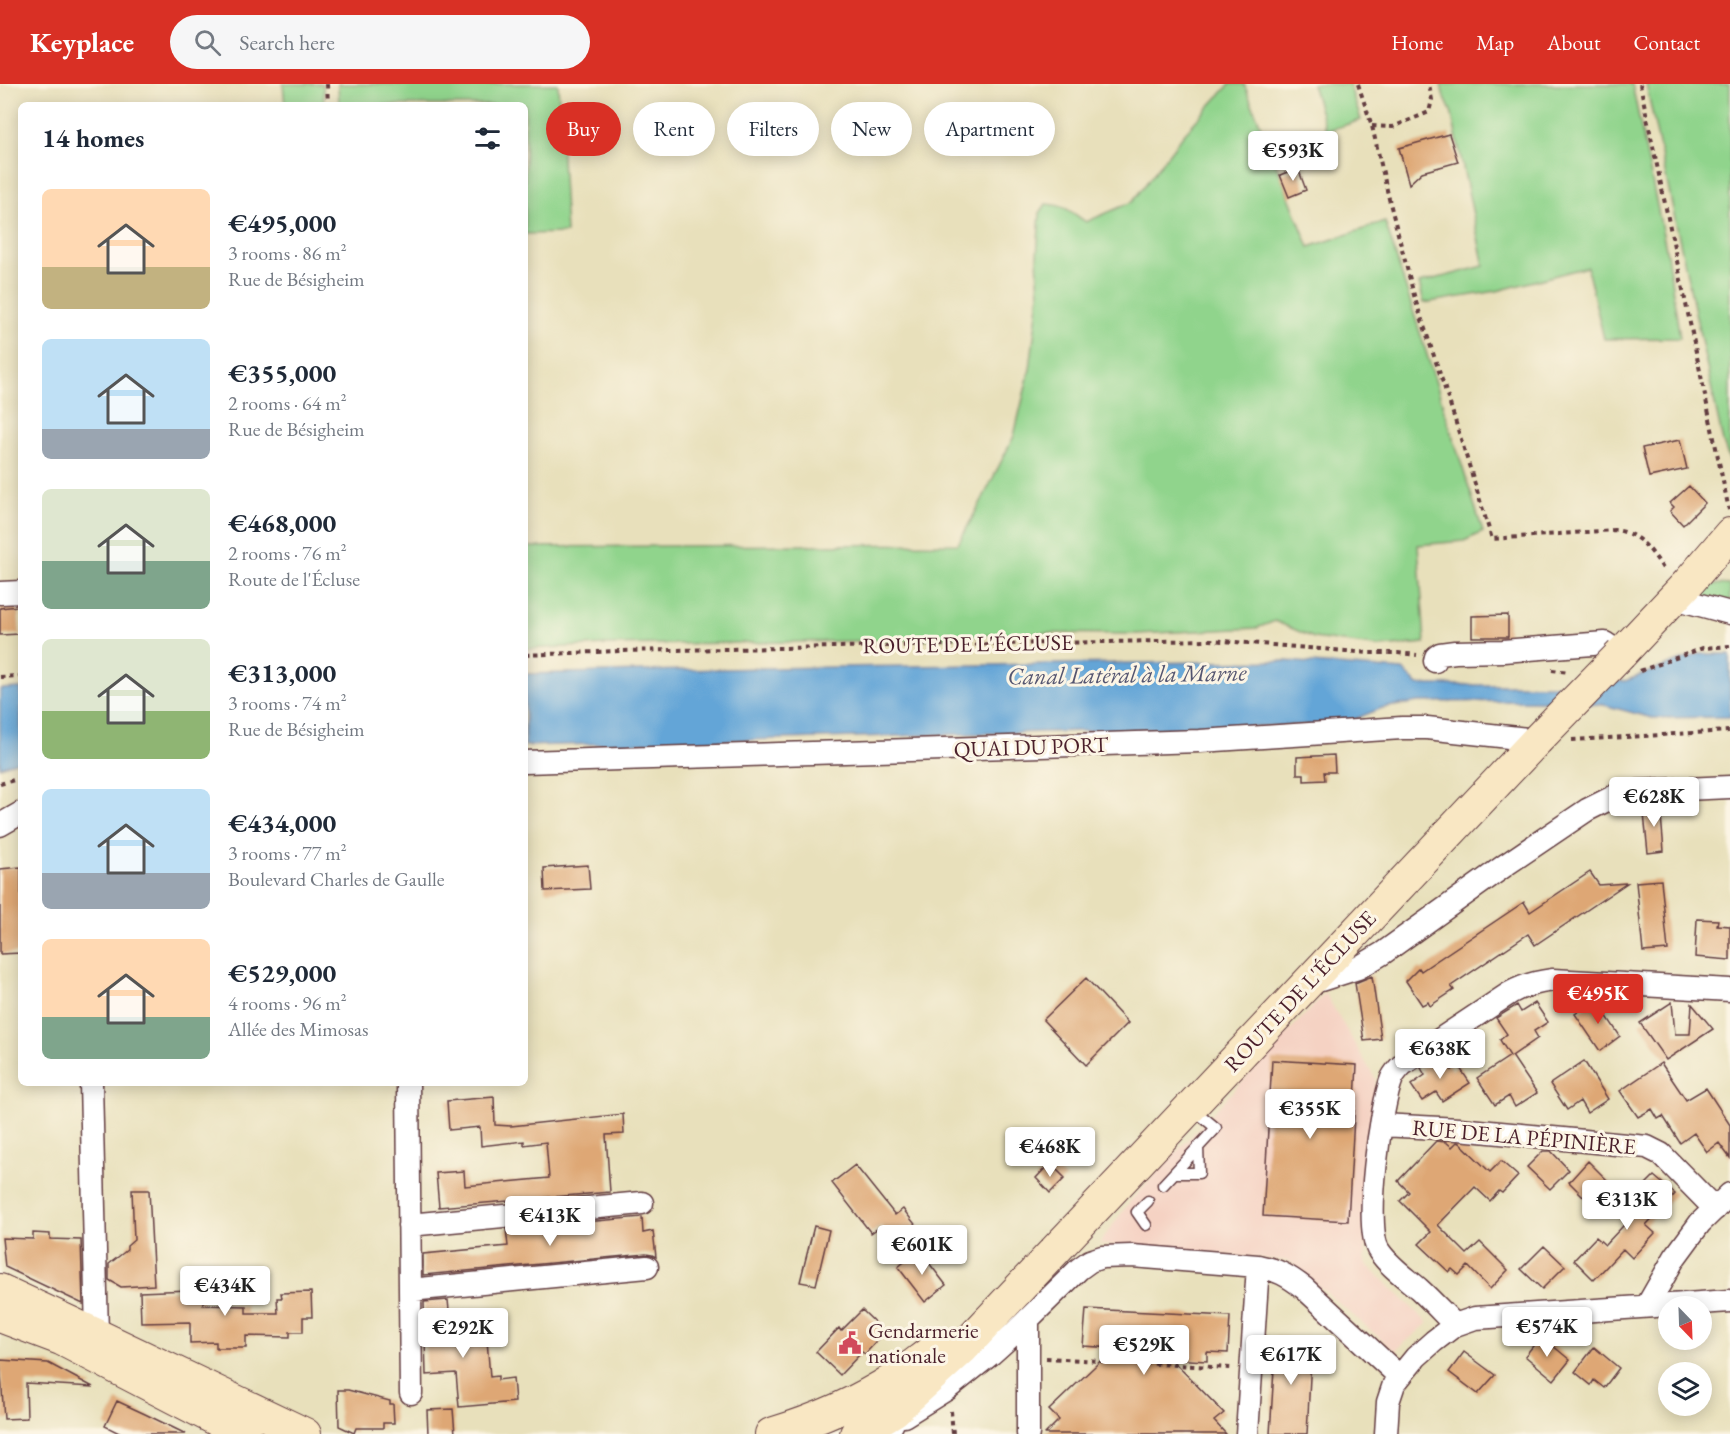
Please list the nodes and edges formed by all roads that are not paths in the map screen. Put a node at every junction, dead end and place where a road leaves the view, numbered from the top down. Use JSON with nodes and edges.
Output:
{"nodes":[{"id":1,"x":1730,"y":534,"type":"edge"},
{"id":2,"x":18,"y":592,"type":"edge"},
{"id":3,"x":0,"y":593,"type":"edge"},
{"id":4,"x":1674,"y":598,"type":"junction"},
{"id":5,"x":1730,"y":613,"type":"edge"},
{"id":6,"x":1435,"y":661,"type":"dead end"},
{"id":7,"x":1629,"y":663,"type":"junction"},
{"id":8,"x":1537,"y":740,"type":"junction"},
{"id":9,"x":528,"y":762,"type":"edge"},
{"id":10,"x":1730,"y":787,"type":"edge"},
{"id":11,"x":18,"y":815,"type":"edge"},
{"id":12,"x":0,"y":825,"type":"edge"},
{"id":13,"x":1307,"y":984,"type":"junction"},
{"id":14,"x":1730,"y":990,"type":"edge"},
{"id":15,"x":92,"y":1086,"type":"edge"},
{"id":16,"x":408,"y":1086,"type":"edge"},
{"id":17,"x":1191,"y":1107,"type":"junction"},
{"id":18,"x":1381,"y":1125,"type":"junction"},
{"id":19,"x":1198,"y":1147,"type":"junction"},
{"id":20,"x":1174,"y":1173,"type":"junction"},
{"id":21,"x":1163,"y":1185,"type":"dead end"},
{"id":22,"x":1148,"y":1201,"type":"dead end"},
{"id":23,"x":1722,"y":1201,"type":"edge"},
{"id":24,"x":642,"y":1203,"type":"dead end"},
{"id":25,"x":409,"y":1225,"type":"junction"},
{"id":26,"x":1146,"y":1225,"type":"dead end"},
{"id":27,"x":1258,"y":1266,"type":"junction"},
{"id":28,"x":647,"y":1267,"type":"dead end"},
{"id":29,"x":0,"y":1290,"type":"edge"},
{"id":30,"x":410,"y":1290,"type":"junction"},
{"id":31,"x":1730,"y":1301,"type":"edge"},
{"id":32,"x":1647,"y":1306,"type":"junction"},
{"id":33,"x":1015,"y":1313,"type":"junction"},
{"id":34,"x":0,"y":1316,"type":"edge"},
{"id":35,"x":1455,"y":1325,"type":"junction"},
{"id":36,"x":97,"y":1335,"type":"junction"},
{"id":37,"x":1399,"y":1376,"type":"junction"},
{"id":38,"x":411,"y":1393,"type":"dead end"},
{"id":39,"x":886,"y":1422,"type":"edge"},
{"id":40,"x":788,"y":1431,"type":"edge"},
{"id":41,"x":244,"y":1434,"type":"edge"},
{"id":42,"x":305,"y":1434,"type":"edge"},
{"id":43,"x":1028,"y":1434,"type":"edge"},
{"id":44,"x":1247,"y":1434,"type":"edge"},
{"id":45,"x":1386,"y":1434,"type":"edge"}],
"edges":[{"from":1,"to":4,"type":"main road","name":"ROUTE DE L'ÉCLUSE"},
{"from":2,"to":3,"type":"street"},
{"from":4,"to":5,"type":"street"},
{"from":4,"to":7,"type":"main road","name":"ROUTE DE L'ÉCLUSE"},
{"from":6,"to":7,"type":"street"},
{"from":7,"to":8,"type":"main road","name":"ROUTE DE L'ÉCLUSE","bridge":true},
{"from":8,"to":9,"type":"street","name":"QUAI DU PORT"},
{"from":8,"to":13,"type":"main road","name":"ROUTE DE L'ÉCLUSE"},
{"from":10,"to":13,"type":"street"},
{"from":11,"to":12,"type":"street"},
{"from":13,"to":17,"type":"main road","name":"ROUTE DE L'ÉCLUSE"},
{"from":14,"to":18,"type":"street"},
{"from":15,"to":36,"type":"street"},
{"from":16,"to":25,"type":"street"},
{"from":17,"to":19,"type":"lane"},
{"from":17,"to":33,"type":"main road","name":"ROUTE DE L'ÉCLUSE"},
{"from":18,"to":23,"type":"street","name":"RUE DE LA PÉPINIÈRE"},
{"from":18,"to":35,"type":"street"},
{"from":19,"to":20,"type":"lane"},
{"from":19,"to":20,"type":"lane"},
{"from":20,"to":21,"type":"lane"},
{"from":22,"to":26,"type":"lane"},
{"from":23,"to":32,"type":"street"},
{"from":24,"to":25,"type":"street"},
{"from":25,"to":30,"type":"street"},
{"from":27,"to":33,"type":"street"},
{"from":27,"to":37,"type":"street"},
{"from":27,"to":44,"type":"street"},
{"from":28,"to":30,"type":"street"},
{"from":29,"to":36,"type":"main road"},
{"from":30,"to":38,"type":"street"},
{"from":31,"to":32,"type":"street"},
{"from":32,"to":35,"type":"street"},
{"from":33,"to":39,"type":"main road","name":"ROUTE DE L'ÉCLUSE"},
{"from":33,"to":40,"type":"main road","name":"ROUTE DE L'ÉCLUSE"},
{"from":33,"to":43,"type":"street"},
{"from":34,"to":41,"type":"main road"},
{"from":35,"to":37,"type":"street"},
{"from":36,"to":42,"type":"main road"},
{"from":37,"to":45,"type":"street"}]}
